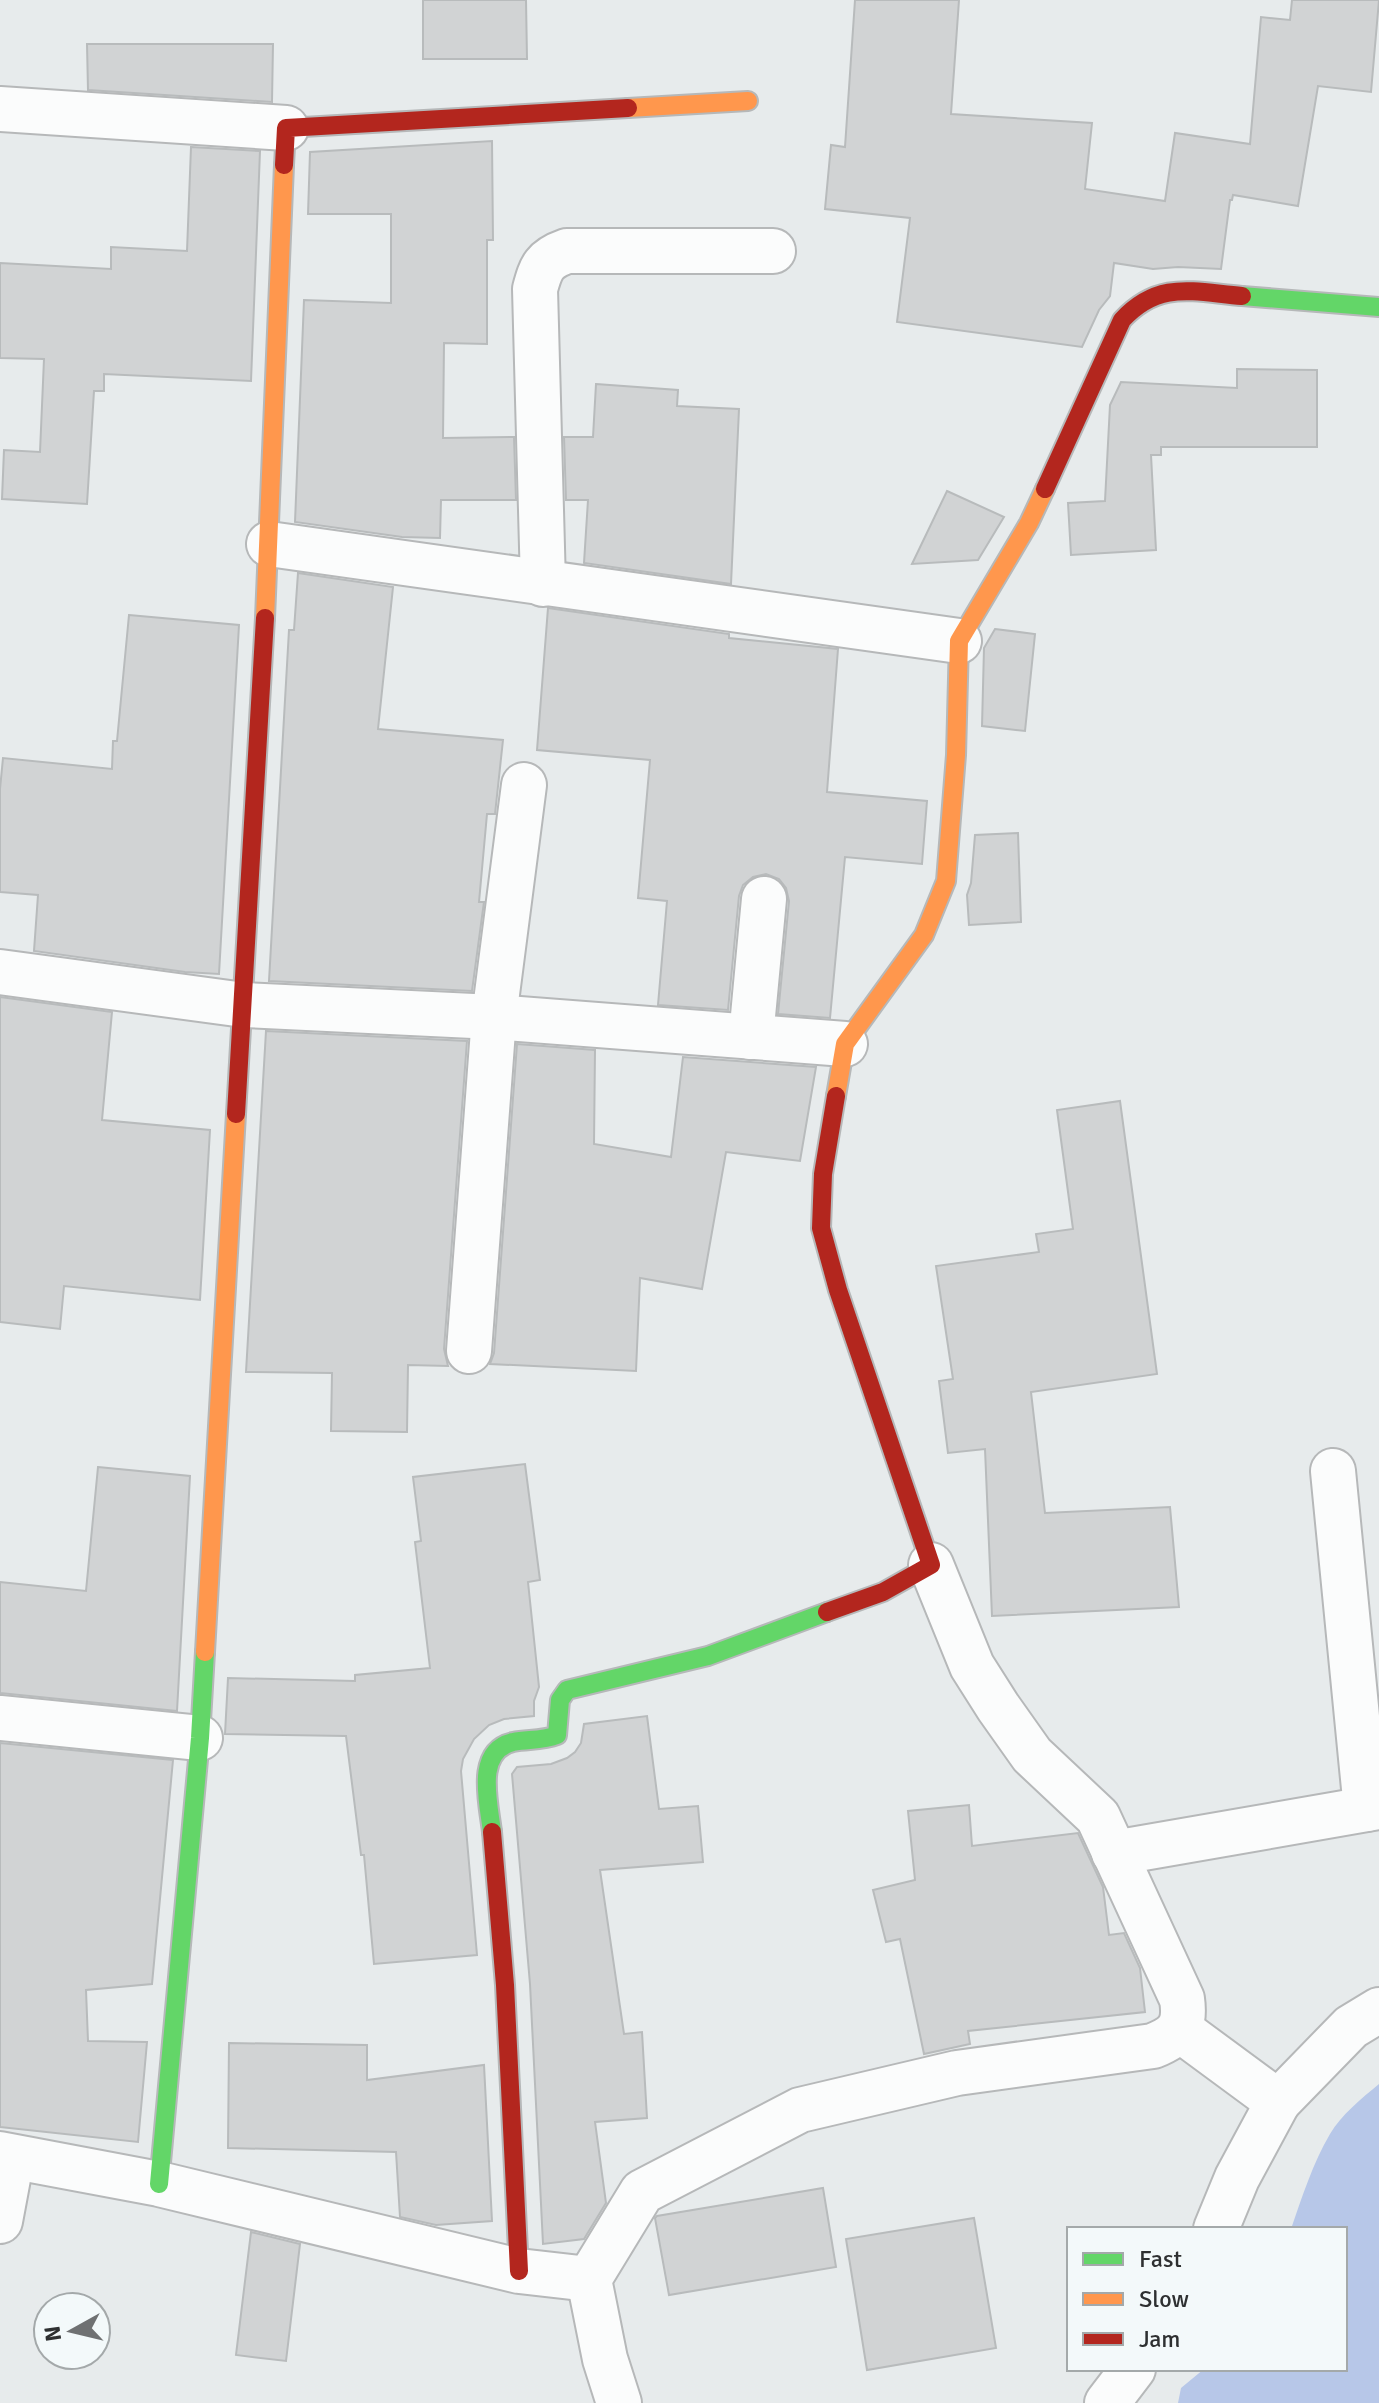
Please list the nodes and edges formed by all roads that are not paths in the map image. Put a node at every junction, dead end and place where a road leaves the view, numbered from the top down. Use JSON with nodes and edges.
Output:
{"nodes":[{"id":1,"x":748,"y":101,"type":"dead end"},
{"id":2,"x":0,"y":109,"type":"edge"},
{"id":3,"x":286,"y":128,"type":"junction"},
{"id":4,"x":773,"y":251,"type":"dead end"},
{"id":5,"x":1379,"y":307,"type":"edge"},
{"id":6,"x":269,"y":544,"type":"junction"},
{"id":7,"x":543,"y":584,"type":"junction"},
{"id":8,"x":959,"y":641,"type":"junction"},
{"id":9,"x":524,"y":785,"type":"dead end"},
{"id":10,"x":764,"y":899,"type":"dead end"},
{"id":11,"x":0,"y":972,"type":"edge"},
{"id":12,"x":244,"y":1005,"type":"junction"},
{"id":13,"x":494,"y":1017,"type":"junction"},
{"id":14,"x":751,"y":1037,"type":"junction"},
{"id":15,"x":845,"y":1044,"type":"junction"},
{"id":16,"x":469,"y":1351,"type":"dead end"},
{"id":17,"x":1333,"y":1471,"type":"dead end"},
{"id":18,"x":931,"y":1565,"type":"junction"},
{"id":19,"x":0,"y":1718,"type":"edge"},
{"id":20,"x":200,"y":1738,"type":"junction"},
{"id":21,"x":1373,"y":1808,"type":"edge"},
{"id":22,"x":1114,"y":1853,"type":"junction"},
{"id":23,"x":1379,"y":2010,"type":"edge"},
{"id":24,"x":1179,"y":2029,"type":"junction"},
{"id":25,"x":1278,"y":2102,"type":"junction"},
{"id":26,"x":6,"y":2156,"type":"edge"},
{"id":27,"x":159,"y":2184,"type":"junction"},
{"id":28,"x":0,"y":2221,"type":"edge"},
{"id":29,"x":1217,"y":2227,"type":"edge"},
{"id":30,"x":519,"y":2271,"type":"junction"},
{"id":31,"x":589,"y":2279,"type":"junction"},
{"id":32,"x":605,"y":2359,"type":"junction"},
{"id":33,"x":1131,"y":2371,"type":"edge"},
{"id":34,"x":602,"y":2403,"type":"edge"},
{"id":35,"x":619,"y":2403,"type":"edge"},
{"id":36,"x":1107,"y":2403,"type":"edge"}],
"edges":[{"from":1,"to":3,"type":"street"},
{"from":2,"to":3,"type":"street"},
{"from":3,"to":6,"type":"street"},
{"from":4,"to":7,"type":"street"},
{"from":5,"to":8,"type":"street"},
{"from":6,"to":7,"type":"street"},
{"from":6,"to":12,"type":"street"},
{"from":7,"to":8,"type":"street"},
{"from":8,"to":15,"type":"street"},
{"from":9,"to":13,"type":"street"},
{"from":10,"to":14,"type":"street"},
{"from":11,"to":12,"type":"street"},
{"from":12,"to":13,"type":"street"},
{"from":12,"to":20,"type":"street"},
{"from":13,"to":14,"type":"street"},
{"from":13,"to":16,"type":"street"},
{"from":14,"to":15,"type":"street"},
{"from":15,"to":18,"type":"street"},
{"from":17,"to":21,"type":"street"},
{"from":18,"to":22,"type":"street"},
{"from":18,"to":30,"type":"street"},
{"from":19,"to":20,"type":"street"},
{"from":20,"to":27,"type":"street"},
{"from":21,"to":22,"type":"street"},
{"from":22,"to":24,"type":"street"},
{"from":23,"to":25,"type":"street"},
{"from":24,"to":25,"type":"street"},
{"from":24,"to":31,"type":"street"},
{"from":25,"to":29,"type":"street"},
{"from":26,"to":27,"type":"street"},
{"from":26,"to":28,"type":"street"},
{"from":27,"to":30,"type":"street"},
{"from":30,"to":31,"type":"street"},
{"from":31,"to":32,"type":"street"},
{"from":32,"to":34,"type":"street"},
{"from":32,"to":35,"type":"street"},
{"from":33,"to":36,"type":"street"}]}
